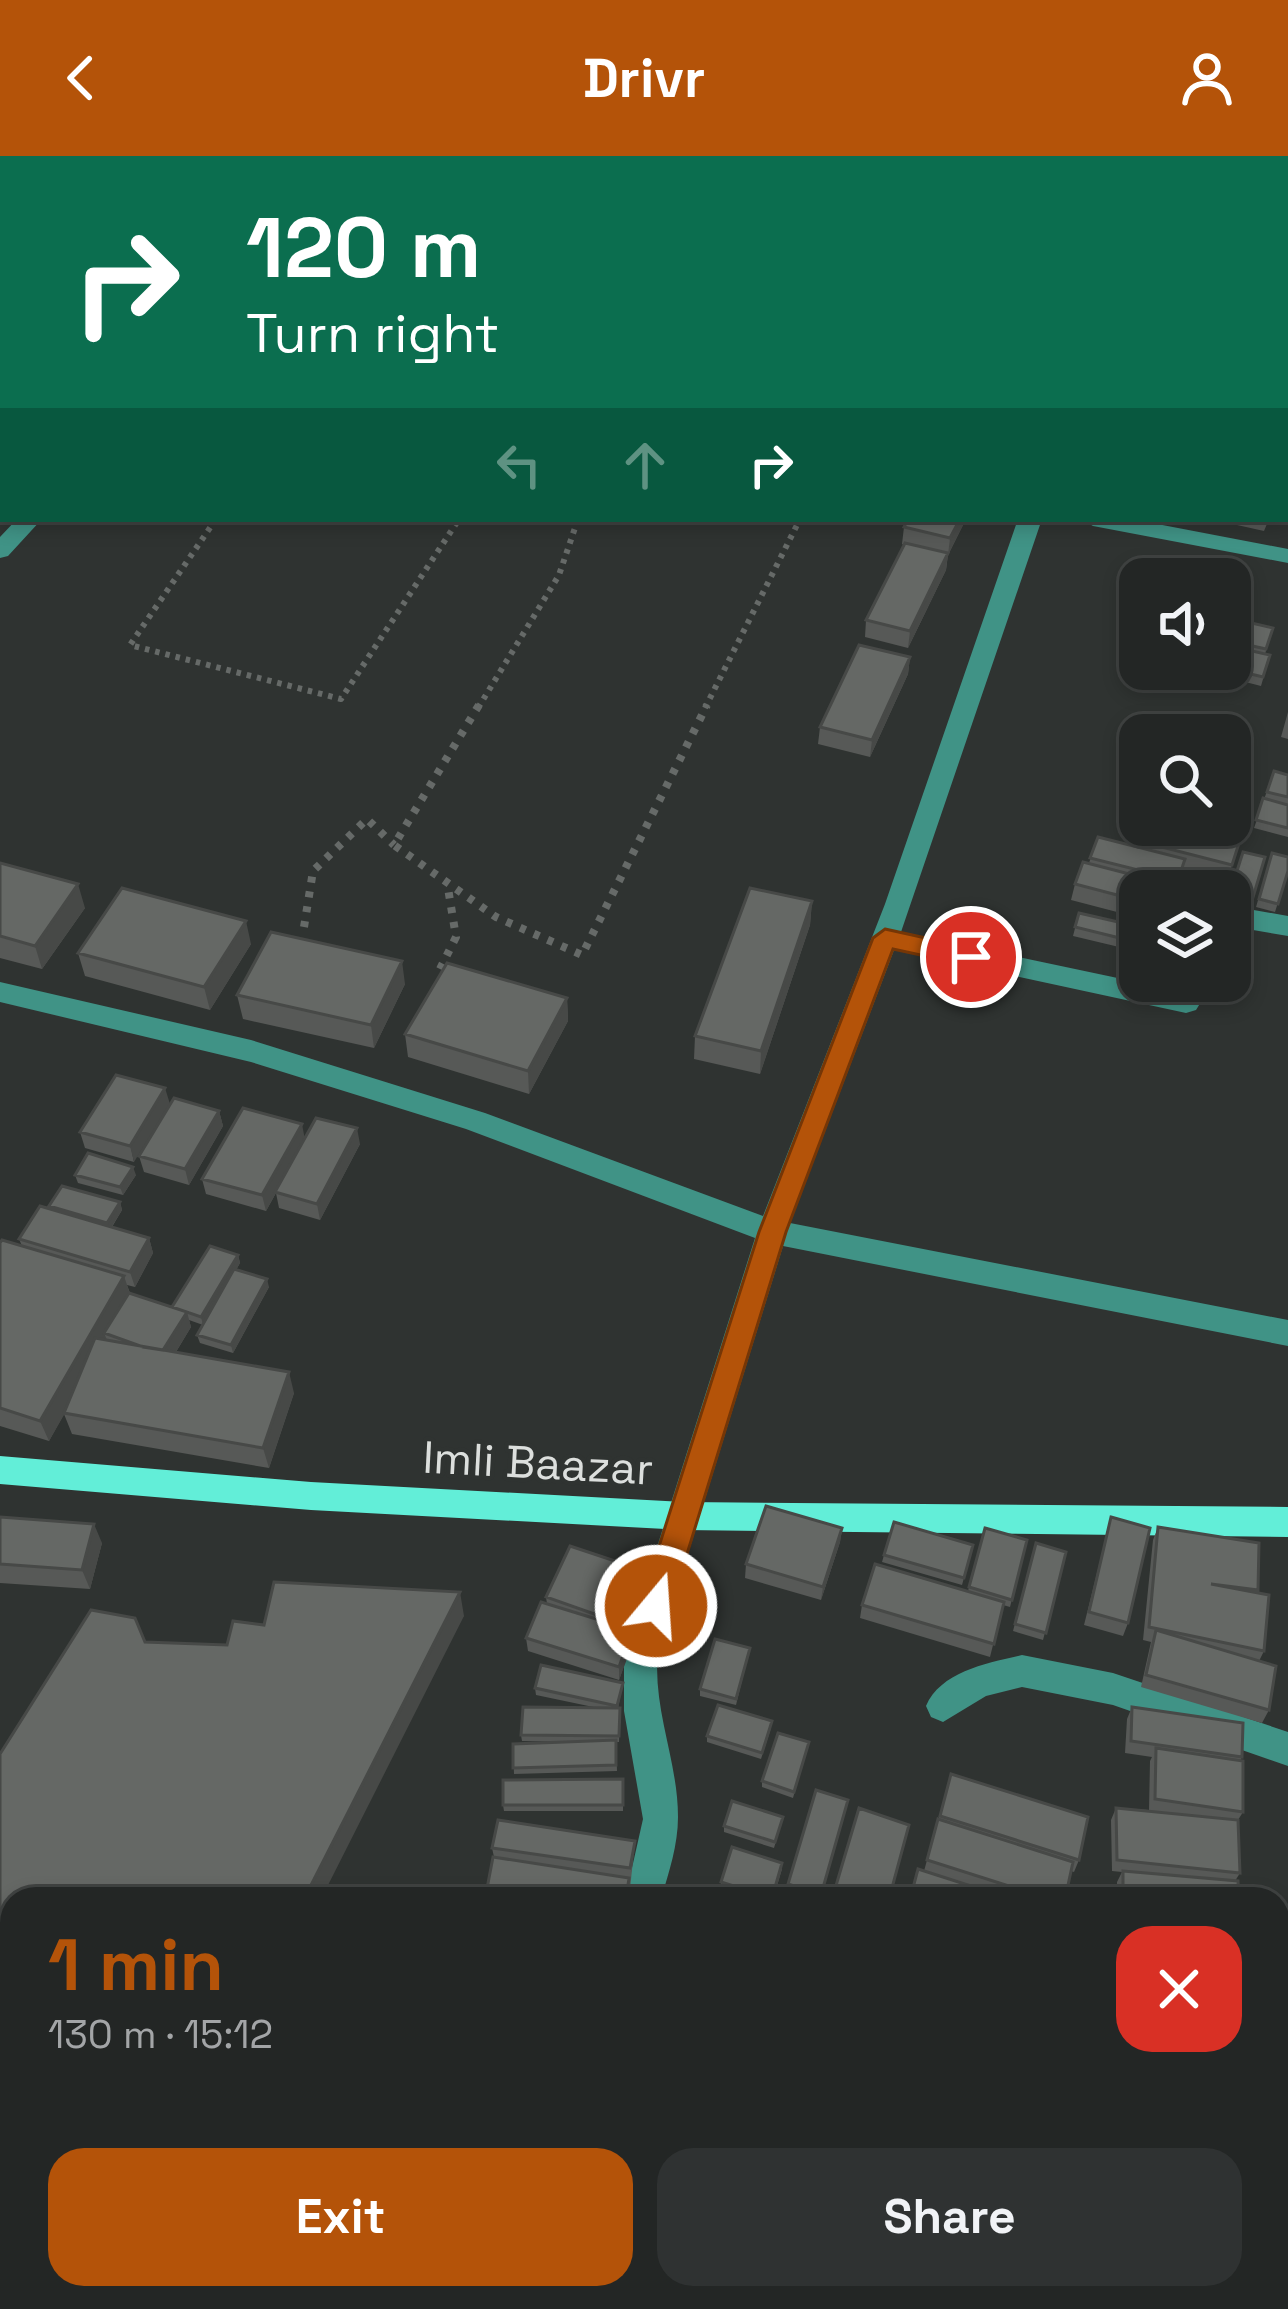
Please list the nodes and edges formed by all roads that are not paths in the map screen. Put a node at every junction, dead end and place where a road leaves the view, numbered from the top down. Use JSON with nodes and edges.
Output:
{"nodes":[{"id":1,"x":27,"y":522,"type":"edge"},
{"id":2,"x":1029,"y":522,"type":"edge"},
{"id":3,"x":1109,"y":522,"type":"edge"},
{"id":4,"x":0,"y":550,"type":"edge"},
{"id":5,"x":1288,"y":556,"type":"edge"},
{"id":6,"x":1251,"y":920,"type":"edge"},
{"id":7,"x":1288,"y":926,"type":"edge"},
{"id":8,"x":885,"y":938,"type":"junction"},
{"id":9,"x":1119,"y":989,"type":"edge"},
{"id":10,"x":0,"y":992,"type":"edge"},
{"id":11,"x":772,"y":1232,"type":"junction"},
{"id":12,"x":1288,"y":1333,"type":"edge"},
{"id":13,"x":0,"y":1470,"type":"edge"},
{"id":14,"x":685,"y":1516,"type":"junction"},
{"id":15,"x":1288,"y":1522,"type":"edge"},
{"id":16,"x":943,"y":1706,"type":"dead end"},
{"id":17,"x":1288,"y":1749,"type":"edge"},
{"id":18,"x":645,"y":1887,"type":"edge"}],
"edges":[{"from":1,"to":4,"type":"street"},
{"from":2,"to":8,"type":"street"},
{"from":3,"to":5,"type":"street"},
{"from":6,"to":7,"type":"street"},
{"from":8,"to":9,"type":"street"},
{"from":8,"to":11,"type":"street"},
{"from":10,"to":11,"type":"street"},
{"from":11,"to":12,"type":"street"},
{"from":11,"to":14,"type":"street"},
{"from":13,"to":14,"type":"main road","name":"Imli Baazar"},
{"from":14,"to":15,"type":"main road","name":"Imli Baazar"},
{"from":14,"to":18,"type":"street"},
{"from":16,"to":17,"type":"street"}]}
